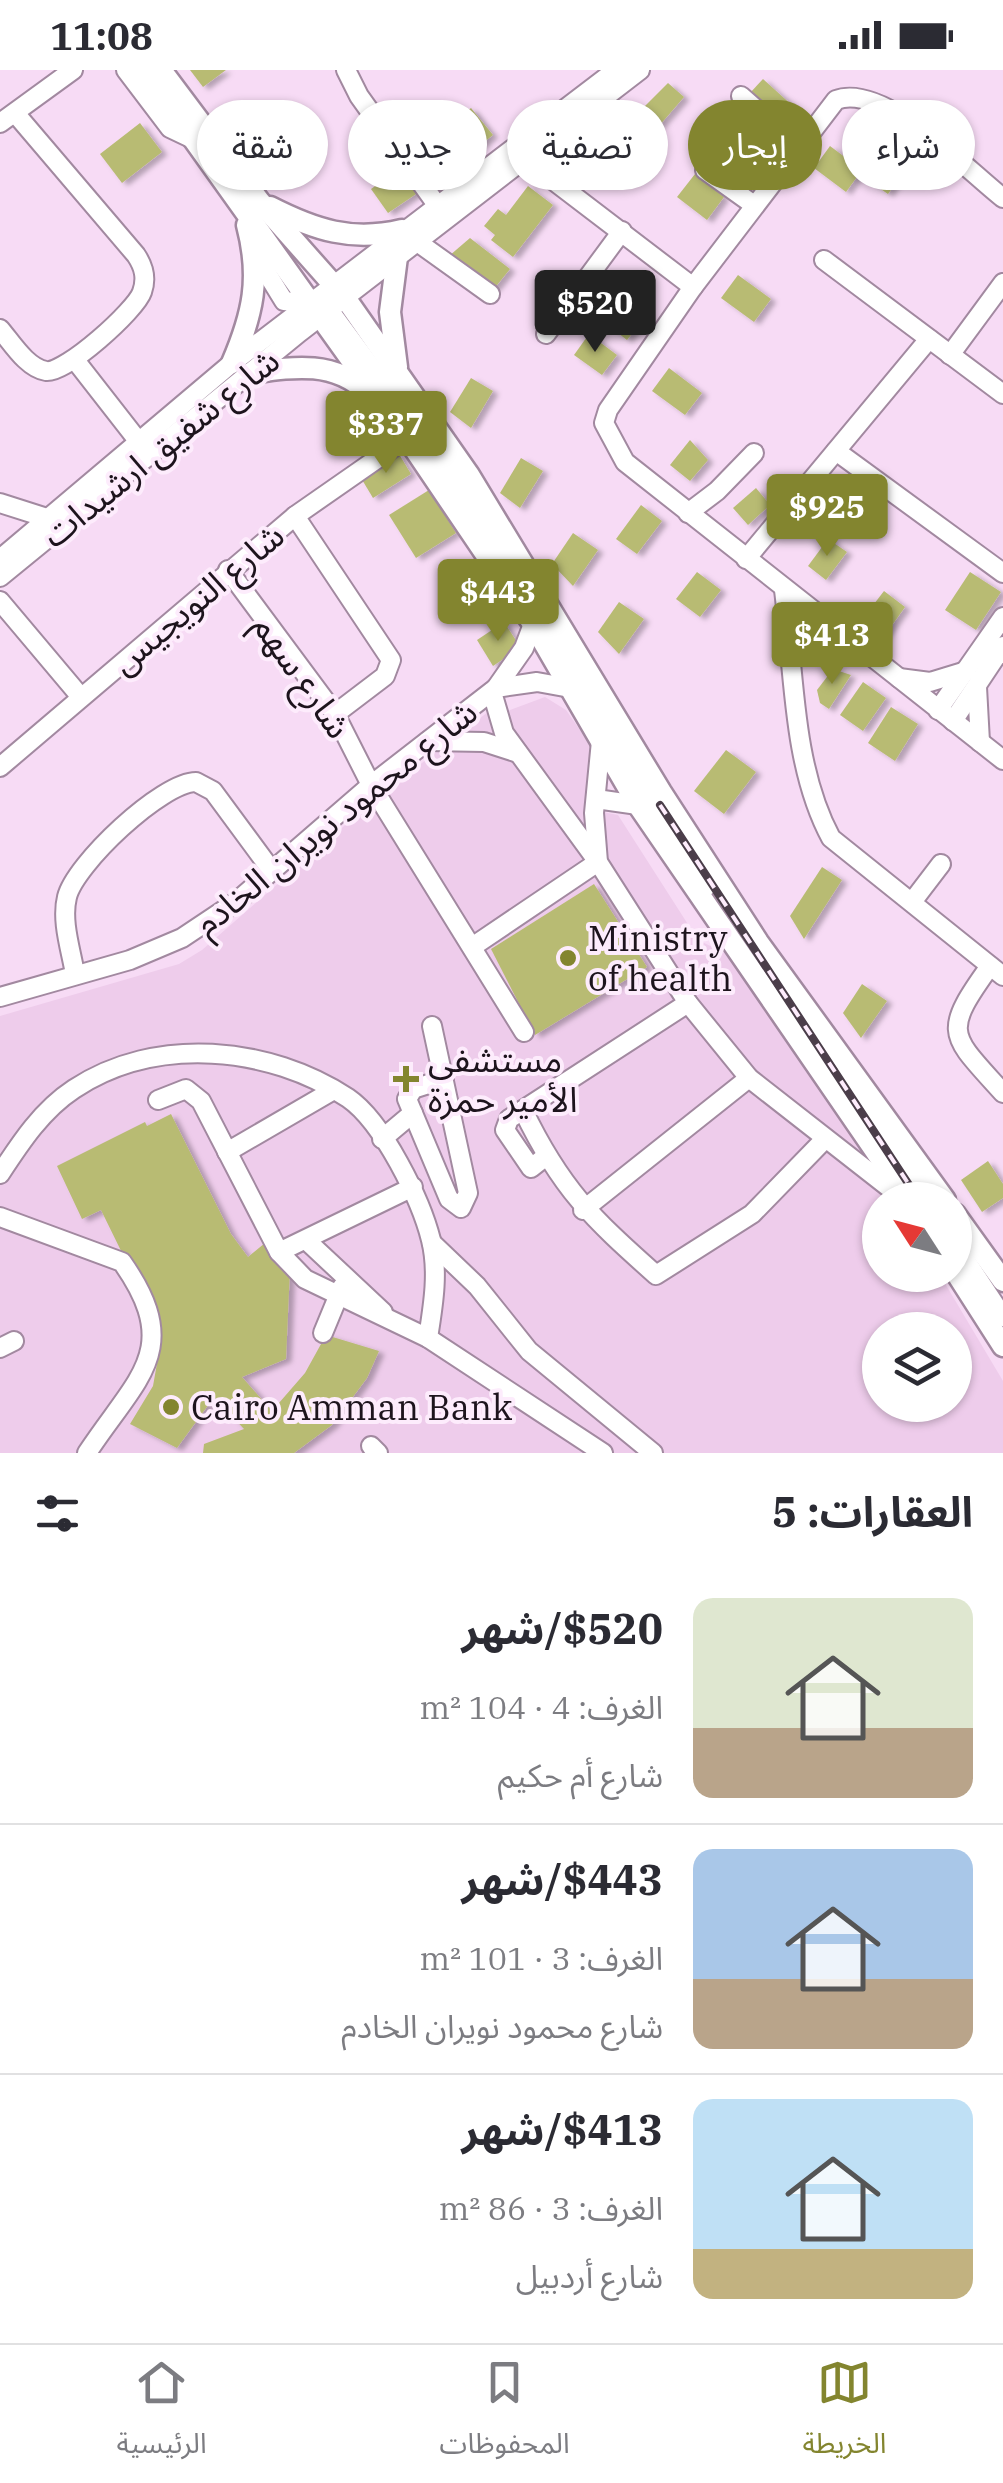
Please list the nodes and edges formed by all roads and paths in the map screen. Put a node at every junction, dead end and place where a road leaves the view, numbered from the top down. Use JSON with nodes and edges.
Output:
{"nodes":[{"id":1,"x":73,"y":70,"type":"edge"},
{"id":2,"x":126,"y":70,"type":"edge"},
{"id":3,"x":144,"y":70,"type":"edge"},
{"id":4,"x":161,"y":70,"type":"edge"},
{"id":5,"x":173,"y":70,"type":"edge"},
{"id":6,"x":346,"y":70,"type":"edge"},
{"id":7,"x":616,"y":70,"type":"edge"},
{"id":8,"x":640,"y":70,"type":"edge"},
{"id":9,"x":741,"y":96,"type":"dead end"},
{"id":10,"x":600,"y":100,"type":"edge"},
{"id":11,"x":746,"y":100,"type":"edge"},
{"id":12,"x":197,"y":104,"type":"edge"},
{"id":13,"x":822,"y":117,"type":"edge"},
{"id":14,"x":7,"y":118,"type":"edge"},
{"id":15,"x":197,"y":133,"type":"junction"},
{"id":16,"x":507,"y":169,"type":"edge"},
{"id":17,"x":239,"y":190,"type":"edge"},
{"id":18,"x":567,"y":190,"type":"edge"},
{"id":19,"x":733,"y":190,"type":"edge"},
{"id":20,"x":765,"y":190,"type":"edge"},
{"id":21,"x":1003,"y":198,"type":"edge"},
{"id":22,"x":754,"y":205,"type":"junction"},
{"id":23,"x":437,"y":206,"type":"junction"},
{"id":24,"x":252,"y":208,"type":"junction"},
{"id":25,"x":622,"y":231,"type":"junction"},
{"id":26,"x":409,"y":235,"type":"junction"},
{"id":27,"x":254,"y":254,"type":"junction"},
{"id":28,"x":397,"y":256,"type":"junction"},
{"id":29,"x":824,"y":260,"type":"dead end"},
{"id":30,"x":1003,"y":284,"type":"edge"},
{"id":31,"x":694,"y":288,"type":"junction"},
{"id":32,"x":490,"y":294,"type":"dead end"},
{"id":33,"x":329,"y":304,"type":"junction"},
{"id":34,"x":0,"y":329,"type":"edge"},
{"id":35,"x":546,"y":334,"type":"dead end"},
{"id":36,"x":928,"y":339,"type":"junction"},
{"id":37,"x":950,"y":355,"type":"junction"},
{"id":38,"x":75,"y":360,"type":"junction"},
{"id":39,"x":232,"y":363,"type":"junction"},
{"id":40,"x":252,"y":373,"type":"junction"},
{"id":41,"x":398,"y":374,"type":"junction"},
{"id":42,"x":1003,"y":394,"type":"edge"},
{"id":43,"x":388,"y":412,"type":"junction"},
{"id":44,"x":407,"y":438,"type":"junction"},
{"id":45,"x":139,"y":442,"type":"junction"},
{"id":46,"x":836,"y":451,"type":"junction"},
{"id":47,"x":754,"y":453,"type":"dead end"},
{"id":48,"x":0,"y":502,"type":"edge"},
{"id":49,"x":688,"y":512,"type":"junction"},
{"id":50,"x":295,"y":516,"type":"junction"},
{"id":51,"x":46,"y":518,"type":"junction"},
{"id":52,"x":0,"y":559,"type":"edge"},
{"id":53,"x":746,"y":559,"type":"junction"},
{"id":54,"x":228,"y":570,"type":"junction"},
{"id":55,"x":1003,"y":573,"type":"edge"},
{"id":56,"x":0,"y":577,"type":"edge"},
{"id":57,"x":784,"y":590,"type":"junction"},
{"id":58,"x":0,"y":601,"type":"edge"},
{"id":59,"x":1003,"y":617,"type":"edge"},
{"id":60,"x":533,"y":624,"type":"junction"},
{"id":61,"x":1003,"y":646,"type":"edge"},
{"id":62,"x":893,"y":676,"type":"junction"},
{"id":63,"x":972,"y":678,"type":"junction"},
{"id":64,"x":570,"y":688,"type":"junction"},
{"id":65,"x":494,"y":690,"type":"junction"},
{"id":66,"x":80,"y":696,"type":"junction"},
{"id":67,"x":335,"y":714,"type":"junction"},
{"id":68,"x":946,"y":716,"type":"junction"},
{"id":69,"x":427,"y":741,"type":"junction"},
{"id":70,"x":601,"y":741,"type":"junction"},
{"id":71,"x":980,"y":742,"type":"junction"},
{"id":72,"x":518,"y":754,"type":"junction"},
{"id":73,"x":1003,"y":760,"type":"edge"},
{"id":74,"x":0,"y":767,"type":"edge"},
{"id":75,"x":372,"y":785,"type":"junction"},
{"id":76,"x":596,"y":799,"type":"junction"},
{"id":77,"x":638,"y":805,"type":"junction"},
{"id":78,"x":598,"y":862,"type":"junction"},
{"id":79,"x":941,"y":864,"type":"dead end"},
{"id":80,"x":272,"y":872,"type":"junction"},
{"id":81,"x":912,"y":902,"type":"junction"},
{"id":82,"x":472,"y":946,"type":"junction"},
{"id":83,"x":997,"y":971,"type":"edge"},
{"id":84,"x":75,"y":974,"type":"junction"},
{"id":85,"x":0,"y":997,"type":"edge"},
{"id":86,"x":688,"y":1002,"type":"junction"},
{"id":87,"x":432,"y":1026,"type":"dead end"},
{"id":88,"x":524,"y":1032,"type":"dead end"},
{"id":89,"x":749,"y":1078,"type":"junction"},
{"id":90,"x":444,"y":1079,"type":"junction"},
{"id":91,"x":332,"y":1092,"type":"junction"},
{"id":92,"x":1003,"y":1093,"type":"edge"},
{"id":93,"x":158,"y":1100,"type":"dead end"},
{"id":94,"x":413,"y":1112,"type":"junction"},
{"id":95,"x":382,"y":1140,"type":"junction"},
{"id":96,"x":824,"y":1140,"type":"junction"},
{"id":97,"x":227,"y":1152,"type":"junction"},
{"id":98,"x":0,"y":1174,"type":"edge"},
{"id":99,"x":882,"y":1182,"type":"edge"},
{"id":100,"x":895,"y":1182,"type":"edge"},
{"id":101,"x":907,"y":1182,"type":"edge"},
{"id":102,"x":915,"y":1182,"type":"edge"},
{"id":103,"x":932,"y":1182,"type":"edge"},
{"id":104,"x":413,"y":1187,"type":"junction"},
{"id":105,"x":583,"y":1210,"type":"junction"},
{"id":106,"x":0,"y":1217,"type":"edge"},
{"id":107,"x":972,"y":1238,"type":"edge"},
{"id":108,"x":306,"y":1240,"type":"junction"},
{"id":109,"x":432,"y":1243,"type":"junction"},
{"id":110,"x":280,"y":1252,"type":"junction"},
{"id":111,"x":972,"y":1270,"type":"edge"},
{"id":112,"x":346,"y":1278,"type":"junction"},
{"id":113,"x":1003,"y":1281,"type":"edge"},
{"id":114,"x":972,"y":1283,"type":"edge"},
{"id":115,"x":968,"y":1292,"type":"edge"},
{"id":116,"x":339,"y":1298,"type":"junction"},
{"id":117,"x":1003,"y":1318,"type":"edge"},
{"id":118,"x":394,"y":1322,"type":"junction"},
{"id":119,"x":1003,"y":1331,"type":"edge"},
{"id":120,"x":323,"y":1333,"type":"dead end"},
{"id":121,"x":428,"y":1338,"type":"junction"},
{"id":122,"x":1003,"y":1346,"type":"edge"},
{"id":123,"x":88,"y":1453,"type":"edge"},
{"id":124,"x":603,"y":1453,"type":"edge"},
{"id":125,"x":653,"y":1453,"type":"edge"}],
"edges":[{"from":1,"to":14,"type":"street"},
{"from":2,"to":15,"type":"street"},
{"from":3,"to":15,"type":"main road"},
{"from":4,"to":15,"type":"main road"},
{"from":5,"to":12,"type":"street"},
{"from":6,"to":23,"type":"street"},
{"from":7,"to":23,"type":"street"},
{"from":8,"to":10,"type":"street"},
{"from":9,"to":11,"type":"street"},
{"from":13,"to":21,"type":"street"},
{"from":14,"to":38,"type":"street"},
{"from":16,"to":26,"type":"street"},
{"from":17,"to":24,"type":"main road"},
{"from":18,"to":25,"type":"street"},
{"from":19,"to":22,"type":"street"},
{"from":20,"to":22,"type":"street"},
{"from":22,"to":31,"type":"street"},
{"from":23,"to":26,"type":"street"},
{"from":24,"to":26,"type":"main road"},
{"from":24,"to":27,"type":"main road"},
{"from":24,"to":33,"type":"main road"},
{"from":24,"to":33,"type":"main road"},
{"from":25,"to":31,"type":"street"},
{"from":25,"to":35,"type":"street"},
{"from":26,"to":28,"type":"street"},
{"from":26,"to":32,"type":"street"},
{"from":26,"to":33,"type":"street"},
{"from":27,"to":33,"type":"street"},
{"from":27,"to":39,"type":"main road"},
{"from":28,"to":33,"type":"street"},
{"from":28,"to":41,"type":"main road"},
{"from":29,"to":36,"type":"street"},
{"from":30,"to":37,"type":"street"},
{"from":31,"to":49,"type":"street"},
{"from":33,"to":39,"type":"street","name":"شارع شفيق ارشيدات"},
{"from":33,"to":40,"type":"street","name":"شارع شفيق ارشيدات"},
{"from":33,"to":41,"type":"main road"},
{"from":33,"to":43,"type":"main road"},
{"from":33,"to":101,"type":"street"},
{"from":33,"to":102,"type":"street"},
{"from":34,"to":38,"type":"street"},
{"from":36,"to":37,"type":"street"},
{"from":36,"to":46,"type":"street"},
{"from":37,"to":42,"type":"street"},
{"from":38,"to":45,"type":"street"},
{"from":39,"to":45,"type":"street","name":"شارع شفيق ارشيدات"},
{"from":40,"to":43,"type":"main road"},
{"from":40,"to":56,"type":"street","name":"شارع شفيق ارشيدات"},
{"from":41,"to":103,"type":"main road"},
{"from":43,"to":44,"type":"main road"},
{"from":44,"to":50,"type":"street"},
{"from":44,"to":60,"type":"main road"},
{"from":45,"to":51,"type":"street","name":"شارع شفيق ارشيدات"},
{"from":46,"to":53,"type":"street"},
{"from":46,"to":55,"type":"street"},
{"from":47,"to":49,"type":"street"},
{"from":48,"to":51,"type":"street"},
{"from":49,"to":53,"type":"street"},
{"from":50,"to":54,"type":"street","name":"شارع النويجيس"},
{"from":50,"to":67,"type":"street","name":"شارع النويجيس"},
{"from":51,"to":52,"type":"street","name":"شارع شفيق ارشيدات"},
{"from":53,"to":57,"type":"street"},
{"from":54,"to":66,"type":"street","name":"شارع النويجيس"},
{"from":54,"to":67,"type":"street","name":"شارع سهم"},
{"from":57,"to":62,"type":"street"},
{"from":57,"to":81,"type":"street"},
{"from":58,"to":66,"type":"street"},
{"from":59,"to":63,"type":"street"},
{"from":60,"to":64,"type":"main road"},
{"from":60,"to":65,"type":"street","name":"شارع محمود نويران الخادم"},
{"from":61,"to":63,"type":"street"},
{"from":62,"to":63,"type":"street"},
{"from":62,"to":68,"type":"street"},
{"from":63,"to":68,"type":"street"},
{"from":63,"to":71,"type":"street"},
{"from":64,"to":65,"type":"street","name":"شارع محمود نويران الخادم"},
{"from":64,"to":70,"type":"main road"},
{"from":65,"to":69,"type":"street","name":"شارع محمود نويران الخادم"},
{"from":65,"to":72,"type":"street"},
{"from":66,"to":74,"type":"street","name":"شارع النويجيس"},
{"from":67,"to":75,"type":"street","name":"شارع سهم"},
{"from":68,"to":71,"type":"street"},
{"from":69,"to":72,"type":"street"},
{"from":69,"to":75,"type":"street","name":"شارع محمود نويران الخادم"},
{"from":70,"to":76,"type":"street"},
{"from":70,"to":77,"type":"main road"},
{"from":71,"to":73,"type":"street"},
{"from":72,"to":78,"type":"street"},
{"from":75,"to":80,"type":"street","name":"شارع محمود نويران الخادم"},
{"from":75,"to":82,"type":"street","name":"شارع سهم"},
{"from":76,"to":77,"type":"street"},
{"from":76,"to":78,"type":"street"},
{"from":77,"to":100,"type":"main road"},
{"from":78,"to":82,"type":"street"},
{"from":78,"to":86,"type":"street"},
{"from":79,"to":81,"type":"street"},
{"from":80,"to":84,"type":"street","name":"شارع محمود نويران الخادم"},
{"from":80,"to":84,"type":"street"},
{"from":81,"to":83,"type":"street"},
{"from":82,"to":88,"type":"street","name":"شارع سهم"},
{"from":83,"to":92,"type":"street"},
{"from":84,"to":85,"type":"street","name":"شارع محمود نويران الخادم"},
{"from":86,"to":89,"type":"street"},
{"from":86,"to":105,"type":"street"},
{"from":87,"to":90,"type":"street"},
{"from":89,"to":96,"type":"street"},
{"from":89,"to":105,"type":"street"},
{"from":90,"to":94,"type":"street"},
{"from":90,"to":94,"type":"street"},
{"from":91,"to":95,"type":"street"},
{"from":91,"to":97,"type":"street"},
{"from":91,"to":98,"type":"street"},
{"from":93,"to":97,"type":"street"},
{"from":94,"to":95,"type":"street"},
{"from":95,"to":104,"type":"street"},
{"from":96,"to":99,"type":"street"},
{"from":96,"to":105,"type":"street"},
{"from":97,"to":110,"type":"street"},
{"from":104,"to":108,"type":"street"},
{"from":104,"to":109,"type":"street"},
{"from":106,"to":123,"type":"street"},
{"from":107,"to":113,"type":"main road"},
{"from":108,"to":110,"type":"street"},
{"from":108,"to":112,"type":"street"},
{"from":109,"to":121,"type":"street"},
{"from":109,"to":125,"type":"street"},
{"from":110,"to":116,"type":"street"},
{"from":111,"to":117,"type":"street"},
{"from":112,"to":116,"type":"street"},
{"from":112,"to":118,"type":"street"},
{"from":114,"to":119,"type":"street"},
{"from":115,"to":122,"type":"main road"},
{"from":116,"to":118,"type":"street"},
{"from":116,"to":120,"type":"street"},
{"from":118,"to":121,"type":"street"},
{"from":121,"to":124,"type":"street"}]}
